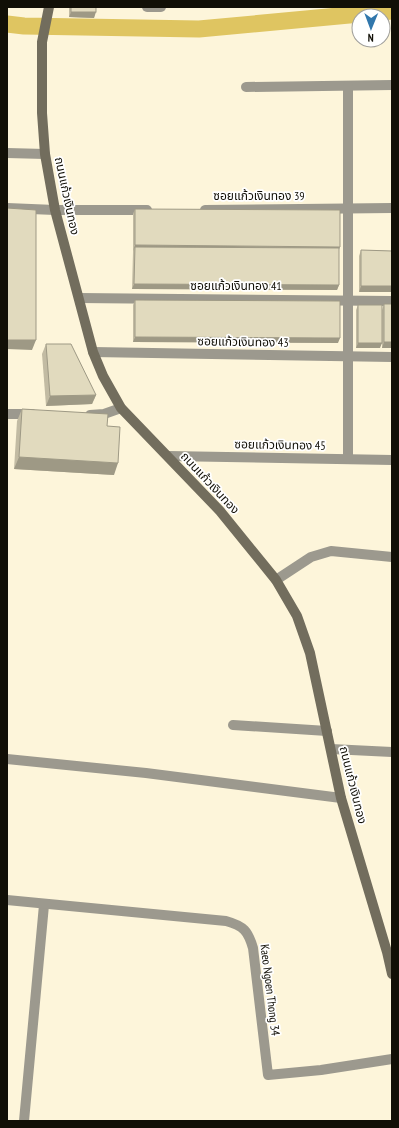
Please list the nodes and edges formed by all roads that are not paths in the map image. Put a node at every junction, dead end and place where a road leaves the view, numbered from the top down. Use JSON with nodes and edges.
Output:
{"nodes":[{"id":1,"x":147,"y":7,"type":"edge"},
{"id":2,"x":161,"y":7,"type":"edge"},
{"id":3,"x":48,"y":12,"type":"edge"},
{"id":4,"x":392,"y":85,"type":"edge"},
{"id":5,"x":348,"y":86,"type":"junction"},
{"id":6,"x":246,"y":87,"type":"dead end"},
{"id":7,"x":7,"y":153,"type":"edge"},
{"id":8,"x":45,"y":154,"type":"junction"},
{"id":9,"x":7,"y":208,"type":"edge"},
{"id":10,"x":392,"y":208,"type":"edge"},
{"id":11,"x":348,"y":209,"type":"junction"},
{"id":12,"x":55,"y":210,"type":"junction"},
{"id":13,"x":158,"y":210,"type":"edge"},
{"id":14,"x":198,"y":210,"type":"edge"},
{"id":15,"x":79,"y":298,"type":"junction"},
{"id":16,"x":348,"y":300,"type":"junction"},
{"id":17,"x":392,"y":301,"type":"edge"},
{"id":18,"x":93,"y":352,"type":"junction"},
{"id":19,"x":348,"y":356,"type":"junction"},
{"id":20,"x":392,"y":357,"type":"edge"},
{"id":21,"x":121,"y":408,"type":"junction"},
{"id":22,"x":7,"y":414,"type":"edge"},
{"id":23,"x":44,"y":414,"type":"edge"},
{"id":24,"x":80,"y":415,"type":"edge"},
{"id":25,"x":168,"y":456,"type":"junction"},
{"id":26,"x":348,"y":460,"type":"junction"},
{"id":27,"x":392,"y":460,"type":"edge"},
{"id":28,"x":392,"y":557,"type":"edge"},
{"id":29,"x":276,"y":580,"type":"junction"},
{"id":30,"x":233,"y":726,"type":"dead end"},
{"id":31,"x":327,"y":731,"type":"junction"},
{"id":32,"x":331,"y":749,"type":"junction"},
{"id":33,"x":392,"y":752,"type":"edge"},
{"id":34,"x":7,"y":759,"type":"edge"},
{"id":35,"x":341,"y":798,"type":"junction"},
{"id":36,"x":7,"y":900,"type":"edge"},
{"id":37,"x":44,"y":905,"type":"junction"},
{"id":38,"x":392,"y":974,"type":"edge"},
{"id":39,"x":392,"y":1059,"type":"edge"},
{"id":40,"x":24,"y":1121,"type":"edge"}],
"edges":[{"from":1,"to":2,"type":"street"},
{"from":3,"to":8,"type":"street","name":"ถนนแก้วเงินทอง"},
{"from":4,"to":5,"type":"street"},
{"from":5,"to":6,"type":"street"},
{"from":5,"to":11,"type":"street"},
{"from":7,"to":8,"type":"street"},
{"from":8,"to":12,"type":"street","name":"ถนนแก้วเงินทอง"},
{"from":9,"to":12,"type":"street"},
{"from":10,"to":11,"type":"street","name":"ซอยแก้วเงินทอง 39"},
{"from":11,"to":14,"type":"street","name":"ซอยแก้วเงินทอง 39"},
{"from":11,"to":16,"type":"street"},
{"from":12,"to":13,"type":"street"},
{"from":12,"to":15,"type":"street","name":"ถนนแก้วเงินทอง"},
{"from":15,"to":16,"type":"street","name":"ซอยแก้วเงินทอง 41"},
{"from":15,"to":18,"type":"street","name":"ถนนแก้วเงินทอง"},
{"from":16,"to":17,"type":"street","name":"ซอยแก้วเงินทอง 41"},
{"from":16,"to":19,"type":"street"},
{"from":18,"to":19,"type":"street","name":"ซอยแก้วเงินทอง 43"},
{"from":18,"to":21,"type":"street","name":"ถนนแก้วเงินทอง"},
{"from":19,"to":20,"type":"street","name":"ซอยแก้วเงินทอง 43"},
{"from":19,"to":26,"type":"street"},
{"from":21,"to":24,"type":"street"},
{"from":21,"to":25,"type":"street","name":"ถนนแก้วเงินทอง"},
{"from":22,"to":23,"type":"street"},
{"from":25,"to":26,"type":"street","name":"ซอยแก้วเงินทอง 45"},
{"from":25,"to":29,"type":"street","name":"ถนนแก้วเงินทอง"},
{"from":26,"to":27,"type":"street","name":"ซอยแก้วเงินทอง 45"},
{"from":28,"to":29,"type":"street"},
{"from":29,"to":31,"type":"street","name":"ถนนแก้วเงินทอง"},
{"from":30,"to":31,"type":"street"},
{"from":31,"to":32,"type":"street","name":"ถนนแก้วเงินทอง"},
{"from":32,"to":33,"type":"street"},
{"from":32,"to":35,"type":"street","name":"ถนนแก้วเงินทอง"},
{"from":34,"to":35,"type":"street"},
{"from":35,"to":38,"type":"street","name":"ถนนแก้วเงินทอง"},
{"from":36,"to":37,"type":"street","name":"Kaeo Ngoen Thong 34"},
{"from":37,"to":39,"type":"street","name":"Kaeo Ngoen Thong 34"},
{"from":37,"to":40,"type":"street"}]}
